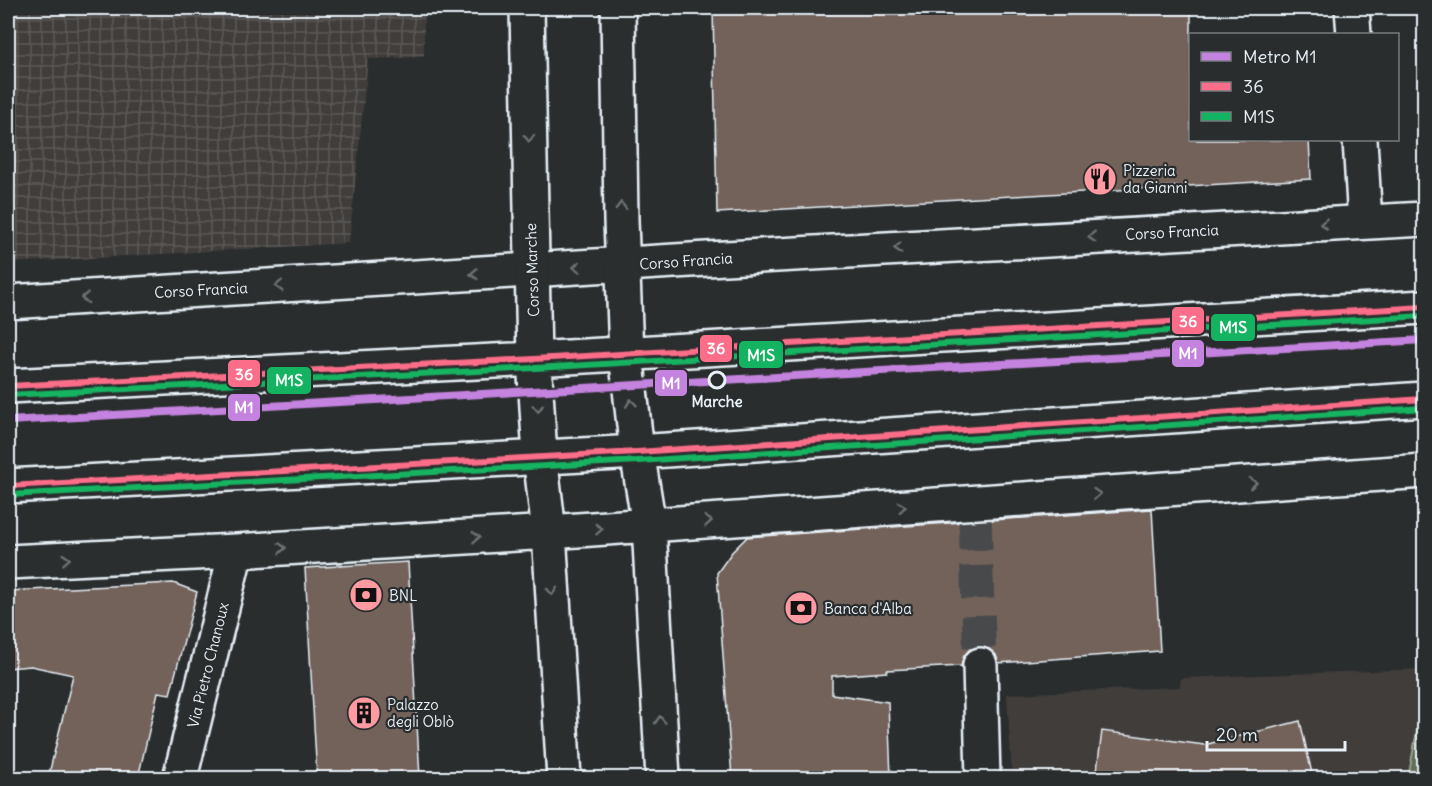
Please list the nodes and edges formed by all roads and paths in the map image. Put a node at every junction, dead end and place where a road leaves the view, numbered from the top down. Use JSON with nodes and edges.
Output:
{"nodes":[{"id":1,"x":527,"y":8,"type":"edge"},
{"id":2,"x":618,"y":8,"type":"edge"},
{"id":3,"x":1352,"y":8,"type":"edge"},
{"id":4,"x":1354,"y":33,"type":"edge"},
{"id":5,"x":1360,"y":141,"type":"edge"},
{"id":6,"x":1425,"y":219,"type":"edge"},
{"id":7,"x":1365,"y":222,"type":"junction"},
{"id":8,"x":623,"y":265,"type":"junction"},
{"id":9,"x":532,"y":270,"type":"junction"},
{"id":10,"x":8,"y":302,"type":"edge"},
{"id":11,"x":1425,"y":308,"type":"edge"},
{"id":12,"x":626,"y":354,"type":"junction"},
{"id":13,"x":534,"y":359,"type":"junction"},
{"id":14,"x":8,"y":386,"type":"edge"},
{"id":15,"x":1425,"y":399,"type":"edge"},
{"id":16,"x":637,"y":452,"type":"junction"},
{"id":17,"x":540,"y":456,"type":"junction"},
{"id":18,"x":1425,"y":471,"type":"edge"},
{"id":19,"x":8,"y":486,"type":"edge"},
{"id":20,"x":649,"y":525,"type":"junction"},
{"id":21,"x":549,"y":532,"type":"junction"},
{"id":22,"x":236,"y":551,"type":"junction"},
{"id":23,"x":8,"y":562,"type":"edge"},
{"id":24,"x":980,"y":664,"type":"tunnel mouth"},
{"id":25,"x":180,"y":778,"type":"edge"},
{"id":26,"x":564,"y":778,"type":"edge"},
{"id":27,"x":663,"y":778,"type":"edge"},
{"id":28,"x":983,"y":778,"type":"edge"}],
"edges":[{"from":1,"to":9,"type":"street","name":"Corso Marche","one_way":true},
{"from":8,"to":2,"type":"street","one_way":true},
{"from":3,"to":4,"type":"street"},
{"from":5,"to":7,"type":"street"},
{"from":6,"to":7,"type":"street","name":"Corso Francia"},
{"from":7,"to":8,"type":"street","name":"Corso Francia","one_way":true},
{"from":8,"to":9,"type":"street","name":"Corso Francia","one_way":true},
{"from":8,"to":12,"type":"street"},
{"from":9,"to":10,"type":"street","name":"Corso Francia","one_way":true},
{"from":9,"to":13,"type":"street","name":"Corso Marche"},
{"from":11,"to":12,"type":"street"},
{"from":12,"to":13,"type":"street"},
{"from":16,"to":12,"type":"street","one_way":true},
{"from":13,"to":14,"type":"street"},
{"from":13,"to":17,"type":"street","name":"Corso Marche","one_way":true},
{"from":15,"to":16,"type":"street"},
{"from":16,"to":17,"type":"street"},
{"from":16,"to":20,"type":"street"},
{"from":17,"to":19,"type":"street"},
{"from":17,"to":21,"type":"street","name":"Corso Marche"},
{"from":20,"to":18,"type":"street","one_way":true},
{"from":21,"to":20,"type":"street","one_way":true},
{"from":27,"to":20,"type":"street","one_way":true},
{"from":22,"to":21,"type":"street","one_way":true},
{"from":21,"to":26,"type":"street","one_way":true},
{"from":23,"to":22,"type":"street","one_way":true},
{"from":22,"to":25,"type":"street","name":"Via Pietro Chanoux"},
{"from":24,"to":28,"type":"street"}]}
